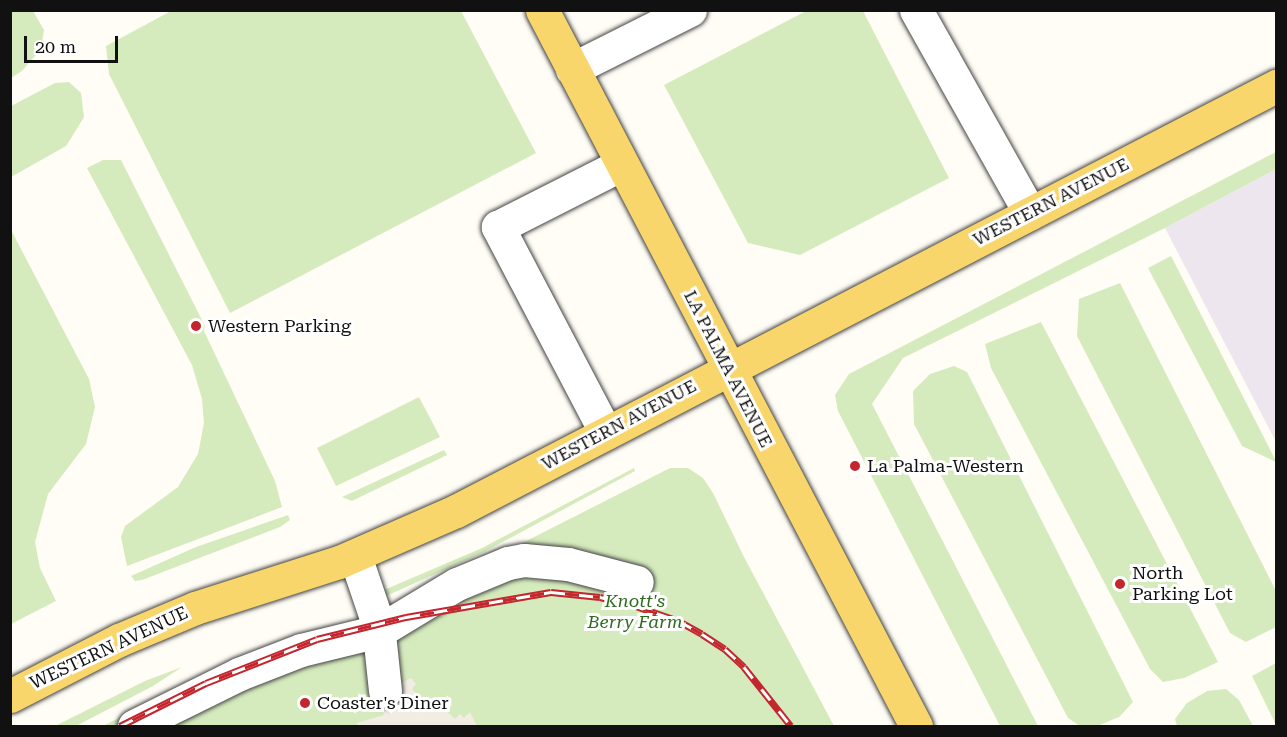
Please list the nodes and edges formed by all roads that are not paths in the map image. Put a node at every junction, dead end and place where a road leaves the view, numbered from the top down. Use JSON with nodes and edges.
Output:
{"nodes":[{"id":1,"x":542,"y":10,"type":"edge"},
{"id":2,"x":690,"y":10,"type":"edge"},
{"id":3,"x":916,"y":10,"type":"edge"},
{"id":4,"x":572,"y":69,"type":"junction"},
{"id":5,"x":1276,"y":86,"type":"edge"},
{"id":6,"x":621,"y":164,"type":"junction"},
{"id":7,"x":1030,"y":213,"type":"junction"},
{"id":8,"x":729,"y":368,"type":"junction"},
{"id":9,"x":606,"y":433,"type":"junction"},
{"id":10,"x":355,"y":556,"type":"junction"},
{"id":11,"x":637,"y":582,"type":"dead end"},
{"id":12,"x":379,"y":632,"type":"junction"},
{"id":13,"x":385,"y":691,"type":"dead end"},
{"id":14,"x":10,"y":696,"type":"edge"},
{"id":15,"x":134,"y":726,"type":"edge"},
{"id":16,"x":916,"y":726,"type":"edge"}],
"edges":[{"from":1,"to":4,"type":"main road","name":"LA PALMA AVENUE"},
{"from":2,"to":4,"type":"lane"},
{"from":3,"to":7,"type":"lane"},
{"from":4,"to":6,"type":"main road","name":"LA PALMA AVENUE"},
{"from":5,"to":7,"type":"main road","name":"WESTERN AVENUE"},
{"from":6,"to":8,"type":"main road","name":"LA PALMA AVENUE"},
{"from":6,"to":9,"type":"lane"},
{"from":7,"to":8,"type":"main road","name":"WESTERN AVENUE"},
{"from":8,"to":9,"type":"main road","name":"WESTERN AVENUE"},
{"from":8,"to":16,"type":"main road","name":"LA PALMA AVENUE"},
{"from":9,"to":10,"type":"main road","name":"WESTERN AVENUE"},
{"from":10,"to":12,"type":"lane"},
{"from":10,"to":14,"type":"main road","name":"WESTERN AVENUE"},
{"from":11,"to":12,"type":"lane"},
{"from":12,"to":13,"type":"lane"},
{"from":12,"to":15,"type":"lane"}]}
